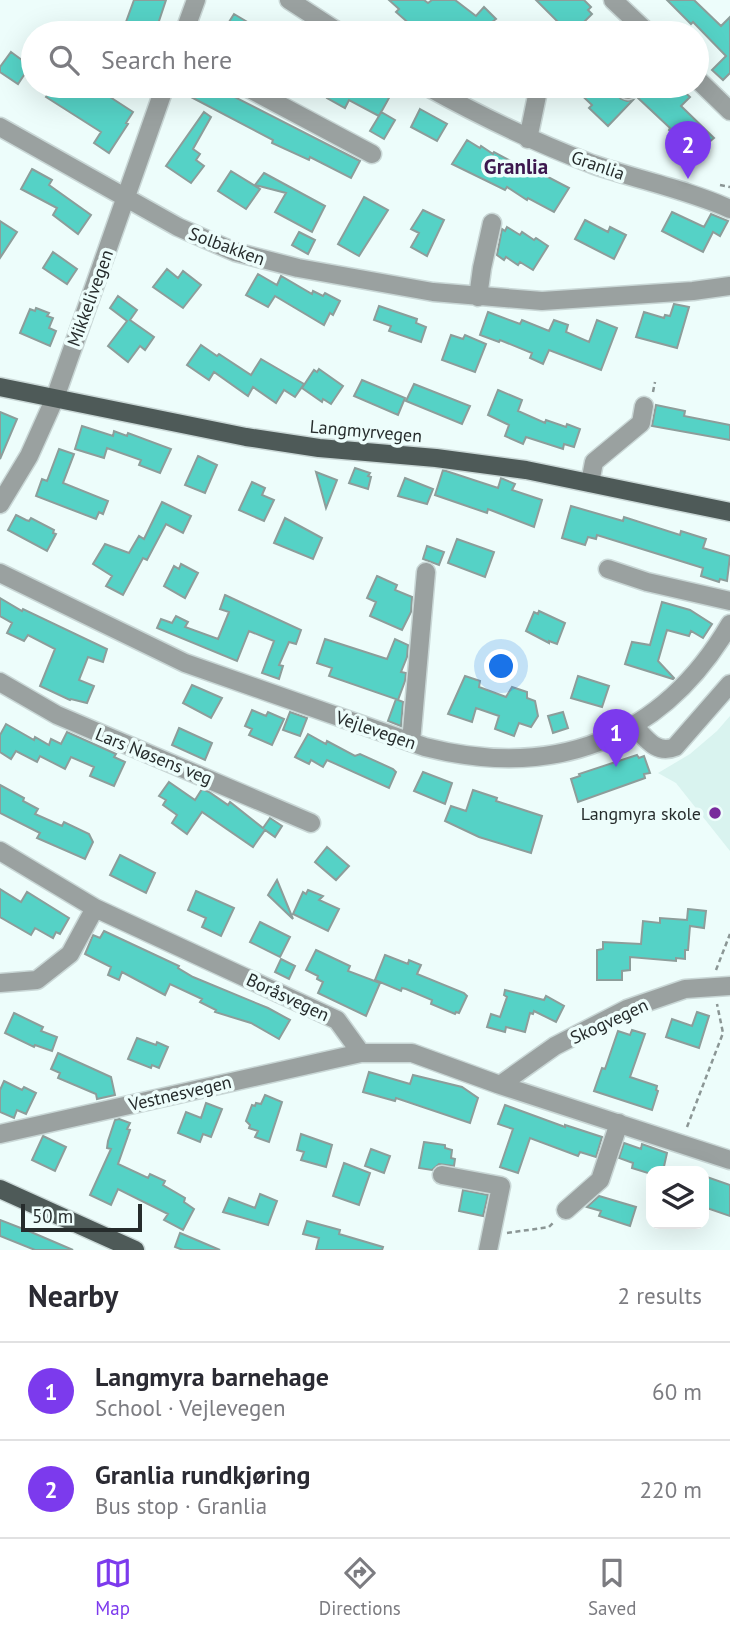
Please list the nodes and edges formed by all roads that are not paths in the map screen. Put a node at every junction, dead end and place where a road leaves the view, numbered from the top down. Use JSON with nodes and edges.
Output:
{"nodes":[{"id":1,"x":196,"y":0,"type":"edge"},
{"id":2,"x":289,"y":0,"type":"edge"},
{"id":3,"x":613,"y":0,"type":"edge"},
{"id":4,"x":188,"y":21,"type":"edge"},
{"id":5,"x":321,"y":21,"type":"edge"},
{"id":6,"x":635,"y":21,"type":"edge"},
{"id":7,"x":709,"y":91,"type":"edge"},
{"id":8,"x":161,"y":98,"type":"edge"},
{"id":9,"x":267,"y":98,"type":"edge"},
{"id":10,"x":449,"y":98,"type":"edge"},
{"id":11,"x":537,"y":98,"type":"edge"},
{"id":12,"x":730,"y":111,"type":"edge"},
{"id":13,"x":0,"y":127,"type":"edge"},
{"id":14,"x":528,"y":139,"type":"junction"},
{"id":15,"x":372,"y":154,"type":"dead end"},
{"id":16,"x":724,"y":192,"type":"edge"},
{"id":17,"x":699,"y":196,"type":"junction"},
{"id":18,"x":126,"y":198,"type":"junction"},
{"id":19,"x":730,"y":209,"type":"edge"},
{"id":20,"x":492,"y":223,"type":"dead end"},
{"id":21,"x":730,"y":286,"type":"edge"},
{"id":22,"x":478,"y":297,"type":"junction"},
{"id":23,"x":0,"y":387,"type":"edge"},
{"id":24,"x":55,"y":398,"type":"junction"},
{"id":25,"x":644,"y":406,"type":"dead end"},
{"id":26,"x":590,"y":483,"type":"junction"},
{"id":27,"x":0,"y":504,"type":"edge"},
{"id":28,"x":730,"y":512,"type":"edge"},
{"id":29,"x":608,"y":569,"type":"dead end"},
{"id":30,"x":426,"y":572,"type":"dead end"},
{"id":31,"x":0,"y":573,"type":"edge"},
{"id":32,"x":730,"y":601,"type":"edge"},
{"id":33,"x":730,"y":625,"type":"edge"},
{"id":34,"x":0,"y":682,"type":"edge"},
{"id":35,"x":730,"y":684,"type":"edge"},
{"id":36,"x":634,"y":726,"type":"junction"},
{"id":37,"x":411,"y":742,"type":"junction"},
{"id":38,"x":311,"y":823,"type":"dead end"},
{"id":39,"x":0,"y":851,"type":"edge"},
{"id":40,"x":95,"y":908,"type":"junction"},
{"id":41,"x":0,"y":983,"type":"edge"},
{"id":42,"x":722,"y":987,"type":"edge"},
{"id":43,"x":361,"y":1053,"type":"junction"},
{"id":44,"x":500,"y":1085,"type":"junction"},
{"id":45,"x":619,"y":1124,"type":"junction"},
{"id":46,"x":0,"y":1134,"type":"edge"},
{"id":47,"x":730,"y":1160,"type":"edge"},
{"id":48,"x":442,"y":1175,"type":"dead end"},
{"id":49,"x":0,"y":1189,"type":"edge"},
{"id":50,"x":566,"y":1210,"type":"dead end"},
{"id":51,"x":489,"y":1242,"type":"edge"},
{"id":52,"x":135,"y":1250,"type":"edge"}],
"edges":[{"from":1,"to":4,"type":"street"},
{"from":2,"to":5,"type":"street"},
{"from":3,"to":6,"type":"street"},
{"from":7,"to":12,"type":"street"},
{"from":8,"to":18,"type":"street","name":"Mikkelivegen"},
{"from":9,"to":15,"type":"street"},
{"from":10,"to":14,"type":"street","name":"Granlia"},
{"from":11,"to":14,"type":"street"},
{"from":13,"to":18,"type":"street","name":"Solbakken"},
{"from":14,"to":17,"type":"street","name":"Granlia"},
{"from":16,"to":17,"type":"street","name":"Granlia"},
{"from":17,"to":19,"type":"street","name":"Granlia"},
{"from":18,"to":22,"type":"street","name":"Solbakken"},
{"from":18,"to":24,"type":"street","name":"Mikkelivegen"},
{"from":20,"to":22,"type":"street"},
{"from":21,"to":22,"type":"street","name":"Solbakken"},
{"from":23,"to":24,"type":"main road","name":"Langmyrvegen"},
{"from":24,"to":26,"type":"main road","name":"Langmyrvegen"},
{"from":24,"to":27,"type":"street","name":"Mikkelivegen"},
{"from":25,"to":26,"type":"street"},
{"from":26,"to":28,"type":"main road","name":"Langmyrvegen"},
{"from":29,"to":32,"type":"street"},
{"from":30,"to":37,"type":"street"},
{"from":31,"to":37,"type":"street","name":"Vejlevegen"},
{"from":33,"to":36,"type":"street","name":"Vejlevegen"},
{"from":34,"to":38,"type":"street","name":"Lars Nøsens veg"},
{"from":35,"to":36,"type":"street"},
{"from":36,"to":37,"type":"street","name":"Vejlevegen"},
{"from":39,"to":40,"type":"street","name":"Boråsvegen"},
{"from":40,"to":41,"type":"street"},
{"from":40,"to":43,"type":"street","name":"Boråsvegen"},
{"from":42,"to":44,"type":"street","name":"Skogvegen"},
{"from":43,"to":44,"type":"street"},
{"from":43,"to":46,"type":"street","name":"Vestnesvegen"},
{"from":44,"to":45,"type":"street"},
{"from":45,"to":47,"type":"street"},
{"from":45,"to":50,"type":"street"},
{"from":48,"to":51,"type":"street"},
{"from":49,"to":52,"type":"main road"}]}
